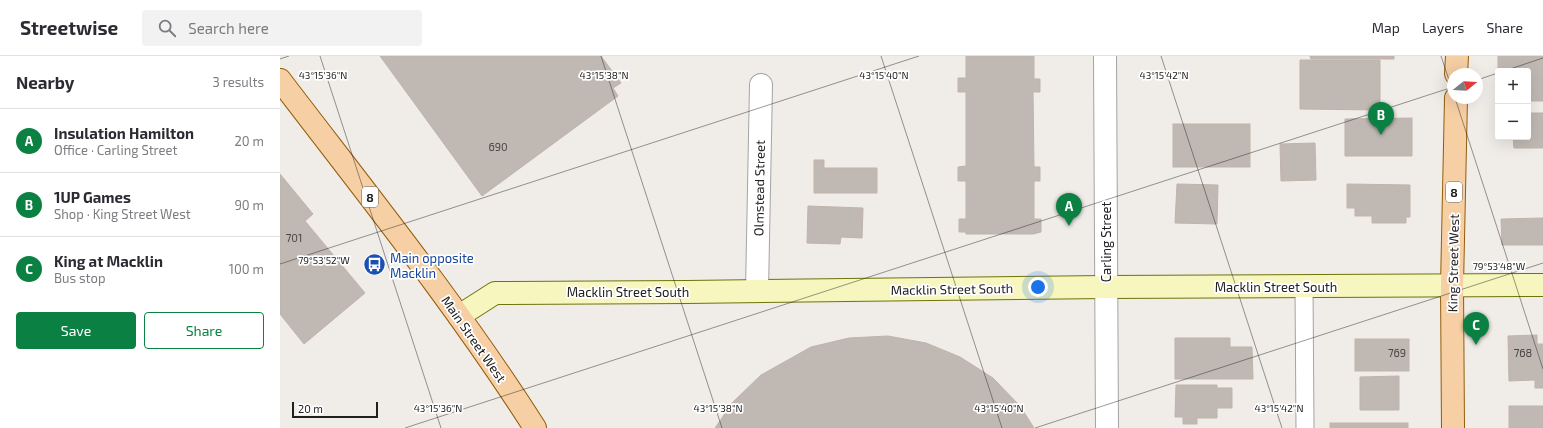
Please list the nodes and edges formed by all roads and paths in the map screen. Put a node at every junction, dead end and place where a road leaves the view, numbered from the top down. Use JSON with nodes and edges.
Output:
{"nodes":[{"id":1,"x":1105,"y":56,"type":"edge"},
{"id":2,"x":1457,"y":56,"type":"edge"},
{"id":3,"x":1456,"y":68,"type":"edge"},
{"id":4,"x":280,"y":80,"type":"edge"},
{"id":5,"x":761,"y":84,"type":"dead end"},
{"id":6,"x":1456,"y":104,"type":"edge"},
{"id":7,"x":1543,"y":285,"type":"edge"},
{"id":8,"x":1304,"y":286,"type":"junction"},
{"id":9,"x":1452,"y":286,"type":"junction"},
{"id":10,"x":1106,"y":287,"type":"junction"},
{"id":11,"x":758,"y":291,"type":"junction"},
{"id":12,"x":459,"y":316,"type":"junction"},
{"id":13,"x":535,"y":428,"type":"edge"},
{"id":14,"x":1107,"y":428,"type":"edge"},
{"id":15,"x":1305,"y":428,"type":"edge"},
{"id":16,"x":1453,"y":428,"type":"edge"}],
"edges":[{"from":1,"to":10,"type":"street","name":"Carling Street"},
{"from":2,"to":3,"type":"main road"},
{"from":4,"to":12,"type":"main road","name":"Main Street West","number":"8"},
{"from":5,"to":11,"type":"street","name":"Olmstead Street"},
{"from":6,"to":9,"type":"main road","name":"King Street West","number":"8"},
{"from":7,"to":9,"type":"street","name":"Macklin Street South"},
{"from":8,"to":9,"type":"street","name":"Macklin Street South"},
{"from":8,"to":10,"type":"street","name":"Macklin Street South"},
{"from":8,"to":15,"type":"lane"},
{"from":9,"to":16,"type":"main road","name":"King Street West","number":"8"},
{"from":10,"to":11,"type":"street","name":"Macklin Street South"},
{"from":10,"to":14,"type":"street","name":"Carling Street"},
{"from":11,"to":12,"type":"street","name":"Macklin Street South"},
{"from":12,"to":13,"type":"main road","name":"Main Street West","number":"8"}]}
